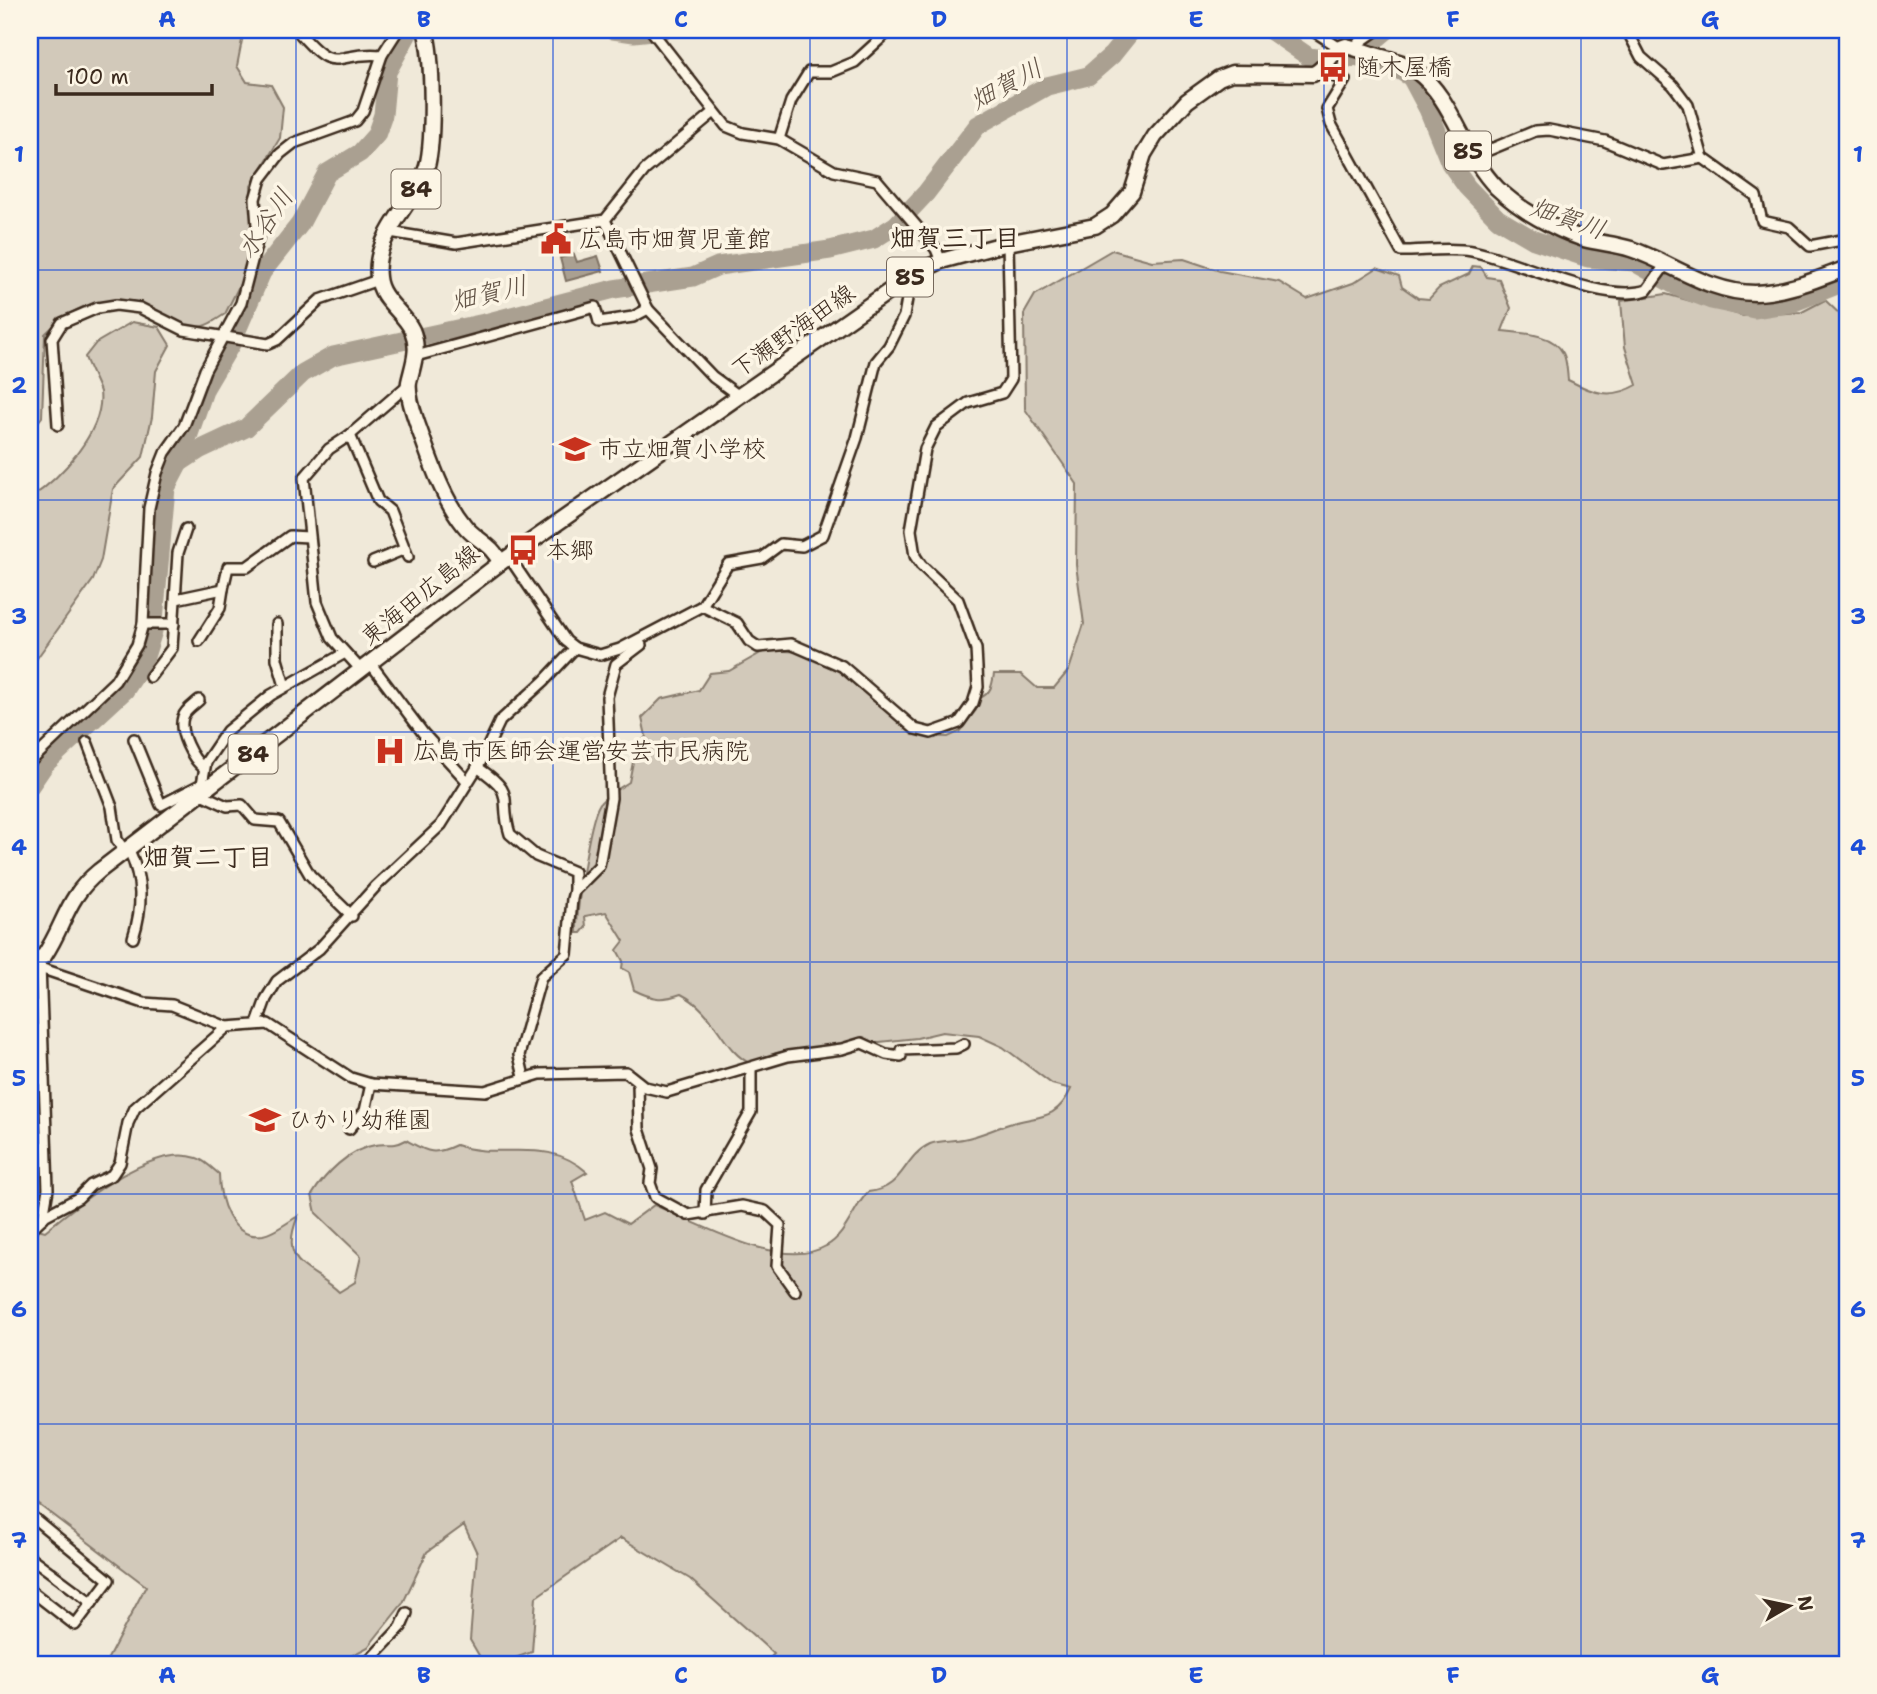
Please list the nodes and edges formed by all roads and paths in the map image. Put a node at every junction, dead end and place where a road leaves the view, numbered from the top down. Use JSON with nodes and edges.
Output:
{"nodes":[{"id":1,"x":297,"y":30,"type":"edge"},
{"id":2,"x":398,"y":30,"type":"edge"},
{"id":3,"x":425,"y":30,"type":"edge"},
{"id":4,"x":890,"y":30,"type":"edge"},
{"id":5,"x":1312,"y":30,"type":"edge"},
{"id":6,"x":1377,"y":30,"type":"edge"},
{"id":7,"x":1627,"y":30,"type":"edge"},
{"id":8,"x":653,"y":33,"type":"edge"},
{"id":9,"x":1351,"y":50,"type":"junction"},
{"id":10,"x":382,"y":55,"type":"junction"},
{"id":11,"x":1321,"y":70,"type":"junction"},
{"id":12,"x":713,"y":113,"type":"junction"},
{"id":13,"x":779,"y":139,"type":"junction"},
{"id":14,"x":1472,"y":157,"type":"junction"},
{"id":15,"x":1703,"y":158,"type":"junction"},
{"id":16,"x":605,"y":220,"type":"junction"},
{"id":17,"x":390,"y":232,"type":"junction"},
{"id":18,"x":1847,"y":239,"type":"edge"},
{"id":19,"x":1008,"y":243,"type":"junction"},
{"id":20,"x":941,"y":261,"type":"junction"},
{"id":21,"x":1666,"y":264,"type":"junction"},
{"id":22,"x":1847,"y":268,"type":"edge"},
{"id":23,"x":911,"y":276,"type":"junction"},
{"id":24,"x":378,"y":280,"type":"junction"},
{"id":25,"x":648,"y":309,"type":"junction"},
{"id":26,"x":227,"y":337,"type":"junction"},
{"id":27,"x":416,"y":354,"type":"junction"},
{"id":28,"x":409,"y":384,"type":"junction"},
{"id":29,"x":739,"y":396,"type":"junction"},
{"id":30,"x":58,"y":425,"type":"dead end"},
{"id":31,"x":350,"y":435,"type":"junction"},
{"id":32,"x":186,"y":529,"type":"dead end"},
{"id":33,"x":309,"y":537,"type":"junction"},
{"id":34,"x":504,"y":560,"type":"junction"},
{"id":35,"x":373,"y":562,"type":"dead end"},
{"id":36,"x":223,"y":589,"type":"junction"},
{"id":37,"x":176,"y":599,"type":"junction"},
{"id":38,"x":702,"y":606,"type":"junction"},
{"id":39,"x":145,"y":624,"type":"junction"},
{"id":40,"x":171,"y":624,"type":"junction"},
{"id":41,"x":277,"y":624,"type":"dead end"},
{"id":42,"x":663,"y":629,"type":"junction"},
{"id":43,"x":199,"y":642,"type":"dead end"},
{"id":44,"x":575,"y":648,"type":"junction"},
{"id":45,"x":345,"y":653,"type":"junction"},
{"id":46,"x":366,"y":667,"type":"junction"},
{"id":47,"x":150,"y":677,"type":"dead end"},
{"id":48,"x":285,"y":686,"type":"junction"},
{"id":49,"x":199,"y":701,"type":"dead end"},
{"id":50,"x":134,"y":739,"type":"dead end"},
{"id":51,"x":87,"y":742,"type":"dead end"},
{"id":52,"x":30,"y":762,"type":"edge"},
{"id":53,"x":477,"y":767,"type":"junction"},
{"id":54,"x":204,"y":768,"type":"junction"},
{"id":55,"x":467,"y":781,"type":"junction"},
{"id":56,"x":202,"y":789,"type":"junction"},
{"id":57,"x":127,"y":851,"type":"junction"},
{"id":58,"x":574,"y":891,"type":"junction"},
{"id":59,"x":352,"y":916,"type":"junction"},
{"id":60,"x":133,"y":938,"type":"dead end"},
{"id":61,"x":36,"y":963,"type":"edge"},
{"id":62,"x":257,"y":1024,"type":"junction"},
{"id":63,"x":227,"y":1027,"type":"junction"},
{"id":64,"x":964,"y":1044,"type":"dead end"},
{"id":65,"x":751,"y":1069,"type":"junction"},
{"id":66,"x":524,"y":1077,"type":"junction"},
{"id":67,"x":638,"y":1082,"type":"junction"},
{"id":68,"x":371,"y":1084,"type":"junction"},
{"id":69,"x":349,"y":1129,"type":"dead end"},
{"id":70,"x":705,"y":1214,"type":"junction"},
{"id":71,"x":43,"y":1218,"type":"junction"},
{"id":72,"x":30,"y":1230,"type":"edge"},
{"id":73,"x":795,"y":1291,"type":"dead end"},
{"id":74,"x":30,"y":1514,"type":"edge"},
{"id":75,"x":30,"y":1557,"type":"edge"},
{"id":76,"x":30,"y":1590,"type":"edge"},
{"id":77,"x":92,"y":1603,"type":"junction"},
{"id":78,"x":407,"y":1613,"type":"dead end"},
{"id":79,"x":366,"y":1664,"type":"edge"}],
"edges":[{"from":1,"to":10,"type":"street"},
{"from":2,"to":10,"type":"street"},
{"from":3,"to":17,"type":"main road","number":"84"},
{"from":4,"to":13,"type":"street"},
{"from":5,"to":9,"type":"street"},
{"from":6,"to":9,"type":"street"},
{"from":7,"to":15,"type":"street"},
{"from":8,"to":12,"type":"street"},
{"from":9,"to":11,"type":"main road"},
{"from":9,"to":14,"type":"main road","number":"85"},
{"from":10,"to":26,"type":"street"},
{"from":11,"to":19,"type":"main road","name":"下瀬野海田線","number":"85"},
{"from":11,"to":21,"type":"street"},
{"from":12,"to":13,"type":"street"},
{"from":12,"to":16,"type":"street"},
{"from":13,"to":20,"type":"street"},
{"from":14,"to":15,"type":"street"},
{"from":14,"to":21,"type":"main road","number":"85"},
{"from":15,"to":18,"type":"street"},
{"from":16,"to":17,"type":"street"},
{"from":16,"to":25,"type":"street"},
{"from":17,"to":24,"type":"main road","number":"84"},
{"from":19,"to":20,"type":"main road","name":"下瀬野海田線","number":"85"},
{"from":19,"to":38,"type":"street"},
{"from":20,"to":23,"type":"main road","name":"下瀬野海田線","number":"85"},
{"from":21,"to":22,"type":"main road","number":"85"},
{"from":23,"to":29,"type":"main road","name":"下瀬野海田線","number":"85"},
{"from":23,"to":38,"type":"street"},
{"from":24,"to":26,"type":"street"},
{"from":24,"to":27,"type":"main road","name":"東海田広島線"},
{"from":25,"to":27,"type":"street"},
{"from":25,"to":29,"type":"street"},
{"from":26,"to":30,"type":"street"},
{"from":26,"to":39,"type":"street"},
{"from":27,"to":28,"type":"main road","name":"東海田広島線"},
{"from":28,"to":31,"type":"street"},
{"from":28,"to":34,"type":"main road","name":"東海田広島線"},
{"from":29,"to":34,"type":"main road","name":"下瀬野海田線","number":"85"},
{"from":31,"to":33,"type":"street"},
{"from":31,"to":35,"type":"street"},
{"from":32,"to":37,"type":"street"},
{"from":33,"to":36,"type":"street"},
{"from":33,"to":45,"type":"street"},
{"from":34,"to":44,"type":"street"},
{"from":34,"to":46,"type":"main road","name":"東海田広島線","number":"84"},
{"from":36,"to":37,"type":"street"},
{"from":36,"to":43,"type":"street"},
{"from":37,"to":40,"type":"street"},
{"from":38,"to":42,"type":"street"},
{"from":39,"to":40,"type":"street"},
{"from":39,"to":52,"type":"street"},
{"from":40,"to":47,"type":"street"},
{"from":41,"to":48,"type":"street"},
{"from":42,"to":44,"type":"street"},
{"from":42,"to":58,"type":"street"},
{"from":44,"to":53,"type":"street"},
{"from":45,"to":46,"type":"street"},
{"from":45,"to":48,"type":"street"},
{"from":46,"to":55,"type":"street"},
{"from":46,"to":56,"type":"main road","name":"東海田広島線","number":"84"},
{"from":48,"to":54,"type":"street"},
{"from":49,"to":54,"type":"street"},
{"from":50,"to":56,"type":"street"},
{"from":51,"to":57,"type":"street"},
{"from":53,"to":55,"type":"street"},
{"from":53,"to":58,"type":"street"},
{"from":54,"to":56,"type":"street"},
{"from":55,"to":59,"type":"street"},
{"from":56,"to":57,"type":"main road","name":"東海田広島線","number":"84"},
{"from":56,"to":59,"type":"street"},
{"from":57,"to":60,"type":"street"},
{"from":57,"to":61,"type":"main road","name":"東海田広島線","number":"84"},
{"from":58,"to":66,"type":"street"},
{"from":59,"to":62,"type":"street"},
{"from":61,"to":63,"type":"street"},
{"from":61,"to":71,"type":"street"},
{"from":62,"to":63,"type":"street"},
{"from":62,"to":68,"type":"street"},
{"from":63,"to":71,"type":"street"},
{"from":64,"to":65,"type":"street"},
{"from":65,"to":67,"type":"street"},
{"from":65,"to":70,"type":"street"},
{"from":66,"to":67,"type":"street"},
{"from":66,"to":68,"type":"street"},
{"from":67,"to":70,"type":"street"},
{"from":68,"to":69,"type":"street"},
{"from":70,"to":73,"type":"street"},
{"from":71,"to":72,"type":"street"},
{"from":74,"to":77,"type":"street"},
{"from":75,"to":77,"type":"street"},
{"from":76,"to":77,"type":"street"},
{"from":78,"to":79,"type":"street"}]}
